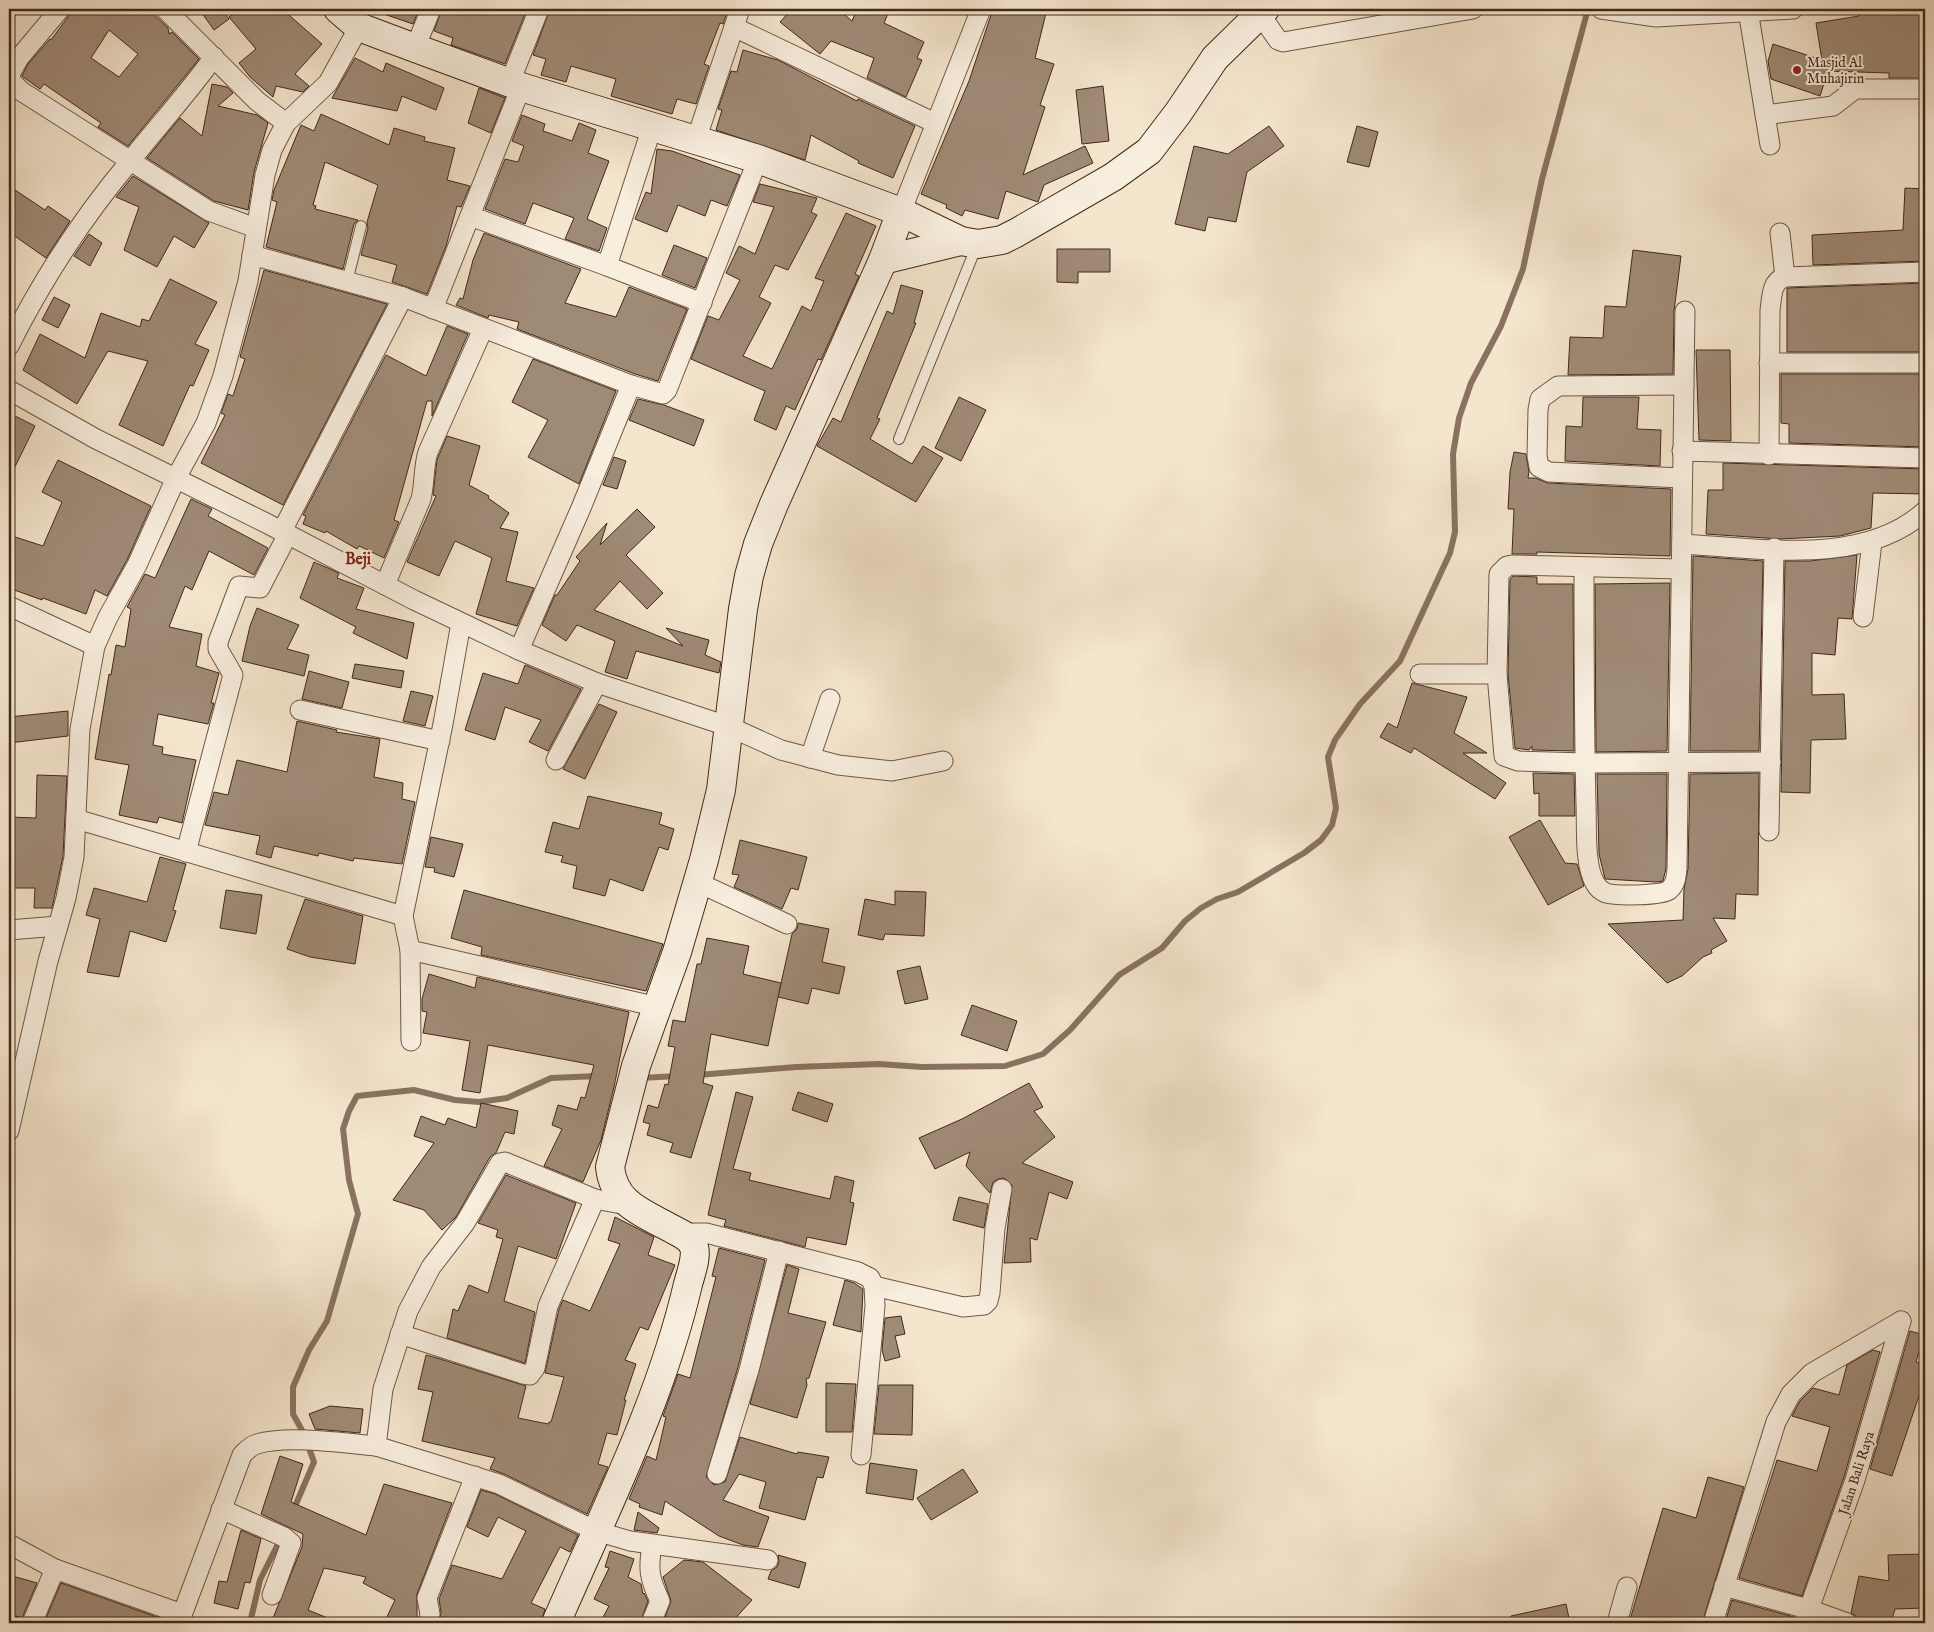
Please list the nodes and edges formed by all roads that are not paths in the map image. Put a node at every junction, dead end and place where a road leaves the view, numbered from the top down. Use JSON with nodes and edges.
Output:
{"nodes":[{"id":1,"x":60,"y":9,"type":"edge"},
{"id":2,"x":165,"y":9,"type":"edge"},
{"id":3,"x":338,"y":9,"type":"edge"},
{"id":4,"x":431,"y":9,"type":"edge"},
{"id":5,"x":539,"y":9,"type":"edge"},
{"id":6,"x":740,"y":9,"type":"edge"},
{"id":7,"x":981,"y":9,"type":"edge"},
{"id":8,"x":1473,"y":9,"type":"edge"},
{"id":9,"x":1601,"y":9,"type":"edge"},
{"id":10,"x":1793,"y":9,"type":"edge"},
{"id":11,"x":1748,"y":10,"type":"junction"},
{"id":12,"x":1262,"y":11,"type":"edge"},
{"id":13,"x":359,"y":27,"type":"junction"},
{"id":14,"x":734,"y":27,"type":"junction"},
{"id":15,"x":415,"y":48,"type":"junction"},
{"id":16,"x":214,"y":57,"type":"junction"},
{"id":17,"x":9,"y":77,"type":"edge"},
{"id":18,"x":515,"y":84,"type":"junction"},
{"id":19,"x":1925,"y":88,"type":"edge"},
{"id":20,"x":1765,"y":115,"type":"junction"},
{"id":21,"x":286,"y":123,"type":"junction"},
{"id":22,"x":935,"y":123,"type":"junction"},
{"id":23,"x":652,"y":128,"type":"junction"},
{"id":24,"x":696,"y":140,"type":"junction"},
{"id":25,"x":1770,"y":145,"type":"dead end"},
{"id":26,"x":758,"y":159,"type":"junction"},
{"id":27,"x":130,"y":160,"type":"junction"},
{"id":28,"x":901,"y":212,"type":"junction"},
{"id":29,"x":470,"y":216,"type":"junction"},
{"id":30,"x":361,"y":226,"type":"dead end"},
{"id":31,"x":256,"y":228,"type":"junction"},
{"id":32,"x":1780,"y":232,"type":"dead end"},
{"id":33,"x":969,"y":242,"type":"junction"},
{"id":34,"x":252,"y":255,"type":"junction"},
{"id":35,"x":883,"y":260,"type":"junction"},
{"id":36,"x":607,"y":266,"type":"junction"},
{"id":37,"x":1925,"y":272,"type":"edge"},
{"id":38,"x":1785,"y":277,"type":"junction"},
{"id":39,"x":347,"y":282,"type":"junction"},
{"id":40,"x":403,"y":297,"type":"junction"},
{"id":41,"x":702,"y":303,"type":"junction"},
{"id":42,"x":433,"y":310,"type":"junction"},
{"id":43,"x":1685,"y":311,"type":"dead end"},
{"id":44,"x":483,"y":329,"type":"junction"},
{"id":45,"x":9,"y":346,"type":"edge"},
{"id":46,"x":1769,"y":363,"type":"junction"},
{"id":47,"x":1925,"y":363,"type":"edge"},
{"id":48,"x":631,"y":385,"type":"junction"},
{"id":49,"x":1684,"y":385,"type":"junction"},
{"id":50,"x":9,"y":390,"type":"edge"},
{"id":51,"x":899,"y":439,"type":"dead end"},
{"id":52,"x":1682,"y":451,"type":"junction"},
{"id":53,"x":1769,"y":455,"type":"junction"},
{"id":54,"x":1925,"y":458,"type":"edge"},
{"id":55,"x":176,"y":478,"type":"junction"},
{"id":56,"x":1682,"y":478,"type":"junction"},
{"id":57,"x":1925,"y":511,"type":"edge"},
{"id":58,"x":285,"y":533,"type":"junction"},
{"id":59,"x":1872,"y":542,"type":"junction"},
{"id":60,"x":1682,"y":544,"type":"junction"},
{"id":61,"x":1774,"y":548,"type":"junction"},
{"id":62,"x":1584,"y":568,"type":"junction"},
{"id":63,"x":1681,"y":569,"type":"junction"},
{"id":64,"x":384,"y":585,"type":"junction"},
{"id":65,"x":9,"y":606,"type":"edge"},
{"id":66,"x":1864,"y":618,"type":"dead end"},
{"id":67,"x":461,"y":623,"type":"junction"},
{"id":68,"x":95,"y":646,"type":"junction"},
{"id":69,"x":519,"y":650,"type":"junction"},
{"id":70,"x":1420,"y":674,"type":"dead end"},
{"id":71,"x":1498,"y":674,"type":"junction"},
{"id":72,"x":597,"y":683,"type":"junction"},
{"id":73,"x":830,"y":699,"type":"dead end"},
{"id":74,"x":300,"y":710,"type":"dead end"},
{"id":75,"x":730,"y":727,"type":"junction"},
{"id":76,"x":440,"y":741,"type":"junction"},
{"id":77,"x":810,"y":758,"type":"junction"},
{"id":78,"x":556,"y":760,"type":"dead end"},
{"id":79,"x":1679,"y":760,"type":"junction"},
{"id":80,"x":943,"y":761,"type":"dead end"},
{"id":81,"x":1771,"y":762,"type":"junction"},
{"id":82,"x":1585,"y":763,"type":"junction"},
{"id":83,"x":76,"y":819,"type":"junction"},
{"id":84,"x":1769,"y":831,"type":"dead end"},
{"id":85,"x":186,"y":852,"type":"junction"},
{"id":86,"x":697,"y":882,"type":"junction"},
{"id":87,"x":403,"y":916,"type":"junction"},
{"id":88,"x":787,"y":924,"type":"dead end"},
{"id":89,"x":58,"y":926,"type":"junction"},
{"id":90,"x":9,"y":930,"type":"edge"},
{"id":91,"x":410,"y":950,"type":"junction"},
{"id":92,"x":658,"y":1007,"type":"junction"},
{"id":93,"x":411,"y":1041,"type":"dead end"},
{"id":94,"x":9,"y":1131,"type":"edge"},
{"id":95,"x":1002,"y":1189,"type":"dead end"},
{"id":96,"x":595,"y":1199,"type":"junction"},
{"id":97,"x":632,"y":1206,"type":"junction"},
{"id":98,"x":686,"y":1236,"type":"junction"},
{"id":99,"x":779,"y":1251,"type":"junction"},
{"id":100,"x":874,"y":1286,"type":"junction"},
{"id":101,"x":400,"y":1334,"type":"junction"},
{"id":102,"x":376,"y":1446,"type":"junction"},
{"id":103,"x":861,"y":1455,"type":"dead end"},
{"id":104,"x":717,"y":1474,"type":"dead end"},
{"id":105,"x":475,"y":1476,"type":"junction"},
{"id":106,"x":221,"y":1509,"type":"junction"},
{"id":107,"x":596,"y":1531,"type":"junction"},
{"id":108,"x":9,"y":1544,"type":"edge"},
{"id":109,"x":652,"y":1545,"type":"junction"},
{"id":110,"x":768,"y":1560,"type":"dead end"},
{"id":111,"x":55,"y":1570,"type":"junction"},
{"id":112,"x":1724,"y":1586,"type":"junction"},
{"id":113,"x":1626,"y":1587,"type":"dead end"},
{"id":114,"x":272,"y":1595,"type":"dead end"},
{"id":115,"x":1806,"y":1616,"type":"edge"},
{"id":116,"x":181,"y":1619,"type":"edge"},
{"id":117,"x":32,"y":1623,"type":"edge"},
{"id":118,"x":428,"y":1623,"type":"edge"},
{"id":119,"x":556,"y":1623,"type":"edge"},
{"id":120,"x":651,"y":1623,"type":"edge"},
{"id":121,"x":1617,"y":1623,"type":"edge"},
{"id":122,"x":1713,"y":1623,"type":"edge"},
{"id":123,"x":1847,"y":1623,"type":"edge"}],
"edges":[{"from":1,"to":17,"type":"street"},
{"from":2,"to":16,"type":"street"},
{"from":3,"to":13,"type":"street"},
{"from":4,"to":15,"type":"street"},
{"from":5,"to":18,"type":"street"},
{"from":6,"to":14,"type":"street"},
{"from":7,"to":22,"type":"street"},
{"from":8,"to":12,"type":"street"},
{"from":9,"to":11,"type":"street"},
{"from":10,"to":11,"type":"street"},
{"from":11,"to":20,"type":"street"},
{"from":12,"to":33,"type":"street"},
{"from":13,"to":15,"type":"street"},
{"from":13,"to":21,"type":"street"},
{"from":14,"to":22,"type":"street"},
{"from":14,"to":24,"type":"street"},
{"from":15,"to":18,"type":"street"},
{"from":16,"to":21,"type":"street"},
{"from":16,"to":27,"type":"street"},
{"from":17,"to":27,"type":"street"},
{"from":18,"to":23,"type":"street"},
{"from":18,"to":29,"type":"street"},
{"from":19,"to":20,"type":"street"},
{"from":20,"to":25,"type":"street"},
{"from":21,"to":31,"type":"street"},
{"from":22,"to":28,"type":"street"},
{"from":23,"to":24,"type":"street"},
{"from":23,"to":36,"type":"street"},
{"from":24,"to":26,"type":"street"},
{"from":26,"to":28,"type":"street"},
{"from":26,"to":41,"type":"street"},
{"from":27,"to":31,"type":"street"},
{"from":27,"to":45,"type":"street"},
{"from":28,"to":33,"type":"street"},
{"from":28,"to":35,"type":"street"},
{"from":29,"to":36,"type":"street"},
{"from":29,"to":42,"type":"street"},
{"from":30,"to":39,"type":"lane"},
{"from":31,"to":34,"type":"street"},
{"from":32,"to":38,"type":"street"},
{"from":33,"to":35,"type":"street"},
{"from":33,"to":51,"type":"lane"},
{"from":34,"to":39,"type":"street"},
{"from":34,"to":55,"type":"street"},
{"from":35,"to":75,"type":"street"},
{"from":36,"to":41,"type":"street"},
{"from":37,"to":38,"type":"street"},
{"from":38,"to":46,"type":"street"},
{"from":39,"to":40,"type":"street"},
{"from":40,"to":42,"type":"street"},
{"from":40,"to":58,"type":"street"},
{"from":41,"to":48,"type":"street"},
{"from":42,"to":44,"type":"street"},
{"from":43,"to":49,"type":"street"},
{"from":44,"to":48,"type":"street"},
{"from":44,"to":64,"type":"street"},
{"from":46,"to":47,"type":"street"},
{"from":46,"to":53,"type":"street"},
{"from":48,"to":69,"type":"street"},
{"from":49,"to":52,"type":"street"},
{"from":49,"to":56,"type":"street"},
{"from":50,"to":55,"type":"street"},
{"from":52,"to":53,"type":"street"},
{"from":52,"to":56,"type":"street"},
{"from":53,"to":54,"type":"street"},
{"from":55,"to":58,"type":"street"},
{"from":55,"to":68,"type":"street"},
{"from":56,"to":60,"type":"street"},
{"from":57,"to":59,"type":"street"},
{"from":58,"to":64,"type":"street"},
{"from":58,"to":85,"type":"street"},
{"from":59,"to":61,"type":"street"},
{"from":59,"to":66,"type":"street"},
{"from":60,"to":61,"type":"street"},
{"from":60,"to":63,"type":"street"},
{"from":61,"to":81,"type":"street"},
{"from":62,"to":63,"type":"street"},
{"from":62,"to":71,"type":"street"},
{"from":62,"to":82,"type":"street"},
{"from":63,"to":79,"type":"street"},
{"from":64,"to":67,"type":"street"},
{"from":65,"to":68,"type":"street"},
{"from":67,"to":69,"type":"street"},
{"from":67,"to":76,"type":"street"},
{"from":68,"to":83,"type":"street"},
{"from":69,"to":72,"type":"street"},
{"from":70,"to":71,"type":"street"},
{"from":71,"to":82,"type":"street"},
{"from":72,"to":75,"type":"street"},
{"from":72,"to":78,"type":"street"},
{"from":73,"to":77,"type":"street"},
{"from":74,"to":76,"type":"street"},
{"from":75,"to":77,"type":"street"},
{"from":75,"to":86,"type":"street"},
{"from":76,"to":87,"type":"street"},
{"from":77,"to":80,"type":"street"},
{"from":79,"to":81,"type":"street"},
{"from":79,"to":82,"type":"street"},
{"from":79,"to":82,"type":"street"},
{"from":81,"to":84,"type":"street"},
{"from":83,"to":85,"type":"street"},
{"from":83,"to":89,"type":"street"},
{"from":85,"to":87,"type":"street"},
{"from":86,"to":88,"type":"street"},
{"from":86,"to":92,"type":"street"},
{"from":87,"to":91,"type":"street"},
{"from":89,"to":90,"type":"street"},
{"from":89,"to":94,"type":"street"},
{"from":91,"to":92,"type":"street"},
{"from":91,"to":93,"type":"street"},
{"from":92,"to":97,"type":"street"},
{"from":95,"to":100,"type":"street"},
{"from":96,"to":97,"type":"street"},
{"from":96,"to":101,"type":"street"},
{"from":96,"to":101,"type":"street"},
{"from":97,"to":98,"type":"street"},
{"from":98,"to":99,"type":"street"},
{"from":98,"to":107,"type":"street"},
{"from":99,"to":100,"type":"street"},
{"from":99,"to":104,"type":"street"},
{"from":100,"to":103,"type":"street"},
{"from":101,"to":102,"type":"street"},
{"from":102,"to":105,"type":"street"},
{"from":102,"to":106,"type":"street"},
{"from":105,"to":107,"type":"street"},
{"from":105,"to":118,"type":"street"},
{"from":106,"to":114,"type":"street"},
{"from":106,"to":116,"type":"street"},
{"from":107,"to":109,"type":"street"},
{"from":107,"to":119,"type":"street"},
{"from":108,"to":111,"type":"street"},
{"from":109,"to":110,"type":"street"},
{"from":109,"to":120,"type":"street"},
{"from":111,"to":116,"type":"street"},
{"from":111,"to":117,"type":"street"},
{"from":112,"to":115,"type":"street"},
{"from":112,"to":115,"type":"street","name":"Jalan Bali Raya"},
{"from":112,"to":122,"type":"street"},
{"from":113,"to":121,"type":"street"},
{"from":115,"to":123,"type":"street"}]}
